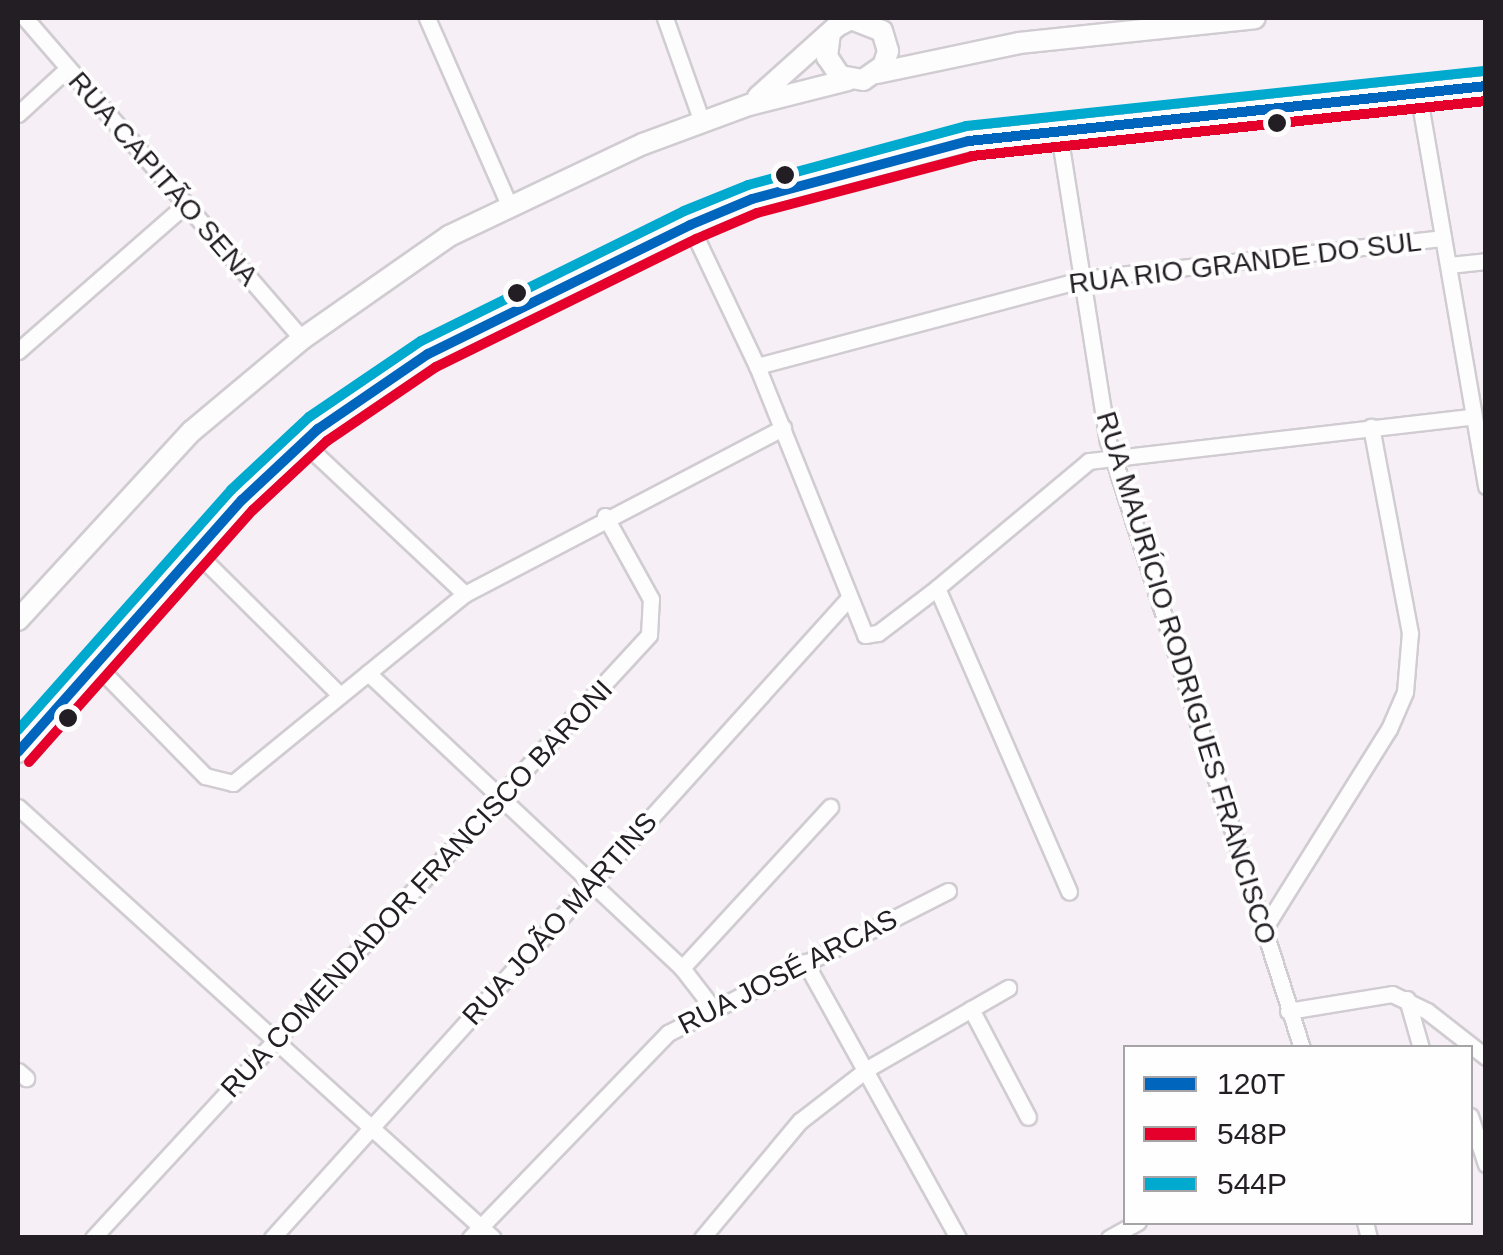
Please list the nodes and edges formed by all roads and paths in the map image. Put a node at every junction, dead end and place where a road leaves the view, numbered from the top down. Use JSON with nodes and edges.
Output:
{"nodes":[{"id":1,"x":25,"y":18,"type":"edge"},
{"id":2,"x":427,"y":18,"type":"edge"},
{"id":3,"x":665,"y":18,"type":"edge"},
{"id":4,"x":1254,"y":18,"type":"edge"},
{"id":5,"x":870,"y":19,"type":"edge"},
{"id":6,"x":832,"y":27,"type":"edge"},
{"id":7,"x":68,"y":68,"type":"junction"},
{"id":8,"x":877,"y":73,"type":"junction"},
{"id":9,"x":848,"y":80,"type":"junction"},
{"id":10,"x":1486,"y":86,"type":"edge"},
{"id":11,"x":1418,"y":92,"type":"junction"},
{"id":12,"x":749,"y":105,"type":"junction"},
{"id":13,"x":18,"y":114,"type":"edge"},
{"id":14,"x":702,"y":122,"type":"junction"},
{"id":15,"x":1058,"y":127,"type":"junction"},
{"id":16,"x":185,"y":205,"type":"junction"},
{"id":17,"x":509,"y":205,"type":"junction"},
{"id":18,"x":690,"y":224,"type":"junction"},
{"id":19,"x":1443,"y":238,"type":"junction"},
{"id":20,"x":1486,"y":262,"type":"edge"},
{"id":21,"x":1448,"y":265,"type":"junction"},
{"id":22,"x":1083,"y":279,"type":"junction"},
{"id":23,"x":302,"y":339,"type":"junction"},
{"id":24,"x":18,"y":351,"type":"edge"},
{"id":25,"x":757,"y":366,"type":"junction"},
{"id":26,"x":1472,"y":417,"type":"junction"},
{"id":27,"x":1372,"y":427,"type":"junction"},
{"id":28,"x":783,"y":428,"type":"junction"},
{"id":29,"x":303,"y":442,"type":"junction"},
{"id":30,"x":1482,"y":447,"type":"edge"},
{"id":31,"x":1114,"y":454,"type":"junction"},
{"id":32,"x":1486,"y":486,"type":"edge"},
{"id":33,"x":606,"y":516,"type":"junction"},
{"id":34,"x":196,"y":553,"type":"junction"},
{"id":35,"x":937,"y":588,"type":"junction"},
{"id":36,"x":465,"y":594,"type":"junction"},
{"id":37,"x":847,"y":600,"type":"junction"},
{"id":38,"x":18,"y":620,"type":"edge"},
{"id":39,"x":98,"y":667,"type":"junction"},
{"id":40,"x":368,"y":673,"type":"junction"},
{"id":41,"x":339,"y":694,"type":"junction"},
{"id":42,"x":18,"y":752,"type":"edge"},
{"id":43,"x":500,"y":798,"type":"junction"},
{"id":44,"x":18,"y":807,"type":"edge"},
{"id":45,"x":830,"y":807,"type":"dead end"},
{"id":46,"x":593,"y":882,"type":"junction"},
{"id":47,"x":948,"y":891,"type":"dead end"},
{"id":48,"x":1070,"y":892,"type":"dead end"},
{"id":49,"x":1262,"y":932,"type":"junction"},
{"id":50,"x":804,"y":962,"type":"junction"},
{"id":51,"x":682,"y":968,"type":"junction"},
{"id":52,"x":1008,"y":988,"type":"dead end"},
{"id":53,"x":1407,"y":999,"type":"junction"},
{"id":54,"x":712,"y":1007,"type":"junction"},
{"id":55,"x":971,"y":1009,"type":"junction"},
{"id":56,"x":1288,"y":1012,"type":"junction"},
{"id":57,"x":278,"y":1043,"type":"junction"},
{"id":58,"x":1301,"y":1045,"type":"edge"},
{"id":59,"x":1420,"y":1045,"type":"edge"},
{"id":60,"x":1470,"y":1045,"type":"edge"},
{"id":61,"x":867,"y":1068,"type":"junction"},
{"id":62,"x":1028,"y":1118,"type":"dead end"},
{"id":63,"x":1473,"y":1125,"type":"edge"},
{"id":64,"x":371,"y":1128,"type":"junction"},
{"id":65,"x":1486,"y":1164,"type":"edge"},
{"id":66,"x":1133,"y":1225,"type":"edge"},
{"id":67,"x":475,"y":1232,"type":"edge"},
{"id":68,"x":93,"y":1238,"type":"edge"},
{"id":69,"x":272,"y":1238,"type":"edge"},
{"id":70,"x":493,"y":1238,"type":"edge"},
{"id":71,"x":702,"y":1238,"type":"edge"},
{"id":72,"x":958,"y":1238,"type":"edge"},
{"id":73,"x":1109,"y":1238,"type":"edge"}],
"edges":[{"from":1,"to":7,"type":"street","name":"RUA CAPITÃO SENA"},
{"from":2,"to":17,"type":"street"},
{"from":3,"to":14,"type":"street"},
{"from":4,"to":8,"type":"main road"},
{"from":5,"to":6,"type":"main road"},
{"from":5,"to":8,"type":"main road"},
{"from":6,"to":9,"type":"main road"},
{"from":6,"to":12,"type":"main road"},
{"from":7,"to":13,"type":"street"},
{"from":7,"to":16,"type":"street","name":"RUA CAPITÃO SENA"},
{"from":8,"to":9,"type":"main road"},
{"from":9,"to":12,"type":"main road"},
{"from":10,"to":11,"type":"main road"},
{"from":11,"to":15,"type":"main road"},
{"from":11,"to":19,"type":"street"},
{"from":12,"to":14,"type":"main road"},
{"from":14,"to":17,"type":"main road"},
{"from":15,"to":18,"type":"main road"},
{"from":15,"to":22,"type":"street","name":"RUA MAURÍCIO RODRIGUES FRANCISCO"},
{"from":16,"to":23,"type":"street","name":"RUA CAPITÃO SENA"},
{"from":16,"to":24,"type":"street"},
{"from":17,"to":23,"type":"main road"},
{"from":18,"to":25,"type":"street"},
{"from":18,"to":29,"type":"main road"},
{"from":19,"to":21,"type":"street"},
{"from":19,"to":22,"type":"street","name":"RUA RIO GRANDE DO SUL"},
{"from":20,"to":21,"type":"street","name":"RUA RIO GRANDE DO SUL"},
{"from":21,"to":26,"type":"street"},
{"from":22,"to":25,"type":"street","name":"RUA RIO GRANDE DO SUL"},
{"from":22,"to":31,"type":"street","name":"RUA MAURÍCIO RODRIGUES FRANCISCO"},
{"from":23,"to":38,"type":"main road"},
{"from":25,"to":28,"type":"street"},
{"from":26,"to":27,"type":"street"},
{"from":26,"to":30,"type":"street"},
{"from":27,"to":31,"type":"street"},
{"from":27,"to":49,"type":"street"},
{"from":28,"to":33,"type":"street"},
{"from":28,"to":37,"type":"street"},
{"from":29,"to":34,"type":"main road"},
{"from":29,"to":36,"type":"street"},
{"from":30,"to":32,"type":"street"},
{"from":31,"to":35,"type":"street"},
{"from":31,"to":49,"type":"street","name":"RUA MAURÍCIO RODRIGUES FRANCISCO"},
{"from":33,"to":36,"type":"street"},
{"from":33,"to":43,"type":"street","name":"RUA COMENDADOR FRANCISCO BARONI"},
{"from":34,"to":39,"type":"main road"},
{"from":34,"to":41,"type":"street"},
{"from":35,"to":37,"type":"street"},
{"from":35,"to":48,"type":"street"},
{"from":36,"to":40,"type":"street"},
{"from":37,"to":46,"type":"street","name":"RUA JOÃO MARTINS"},
{"from":39,"to":41,"type":"street"},
{"from":39,"to":42,"type":"main road"},
{"from":40,"to":41,"type":"street"},
{"from":40,"to":43,"type":"street"},
{"from":43,"to":46,"type":"street"},
{"from":43,"to":57,"type":"street","name":"RUA COMENDADOR FRANCISCO BARONI"},
{"from":44,"to":57,"type":"street"},
{"from":45,"to":51,"type":"street"},
{"from":46,"to":51,"type":"street"},
{"from":46,"to":64,"type":"street","name":"RUA JOÃO MARTINS"},
{"from":47,"to":50,"type":"street","name":"RUA JOSÉ ARCAS"},
{"from":49,"to":56,"type":"street","name":"RUA MAURÍCIO RODRIGUES FRANCISCO"},
{"from":50,"to":54,"type":"street","name":"RUA JOSÉ ARCAS"},
{"from":50,"to":61,"type":"street"},
{"from":51,"to":54,"type":"street"},
{"from":52,"to":55,"type":"street"},
{"from":53,"to":56,"type":"street"},
{"from":53,"to":59,"type":"street"},
{"from":53,"to":60,"type":"street"},
{"from":54,"to":67,"type":"street","name":"RUA JOSÉ ARCAS"},
{"from":55,"to":61,"type":"street"},
{"from":55,"to":62,"type":"street"},
{"from":56,"to":58,"type":"street","name":"RUA MAURÍCIO RODRIGUES FRANCISCO"},
{"from":57,"to":64,"type":"street"},
{"from":57,"to":68,"type":"street","name":"RUA COMENDADOR FRANCISCO BARONI"},
{"from":61,"to":71,"type":"street"},
{"from":61,"to":72,"type":"street"},
{"from":63,"to":65,"type":"street"},
{"from":64,"to":67,"type":"street"},
{"from":64,"to":69,"type":"street","name":"RUA JOÃO MARTINS"},
{"from":66,"to":73,"type":"street"},
{"from":67,"to":70,"type":"street"}]}
